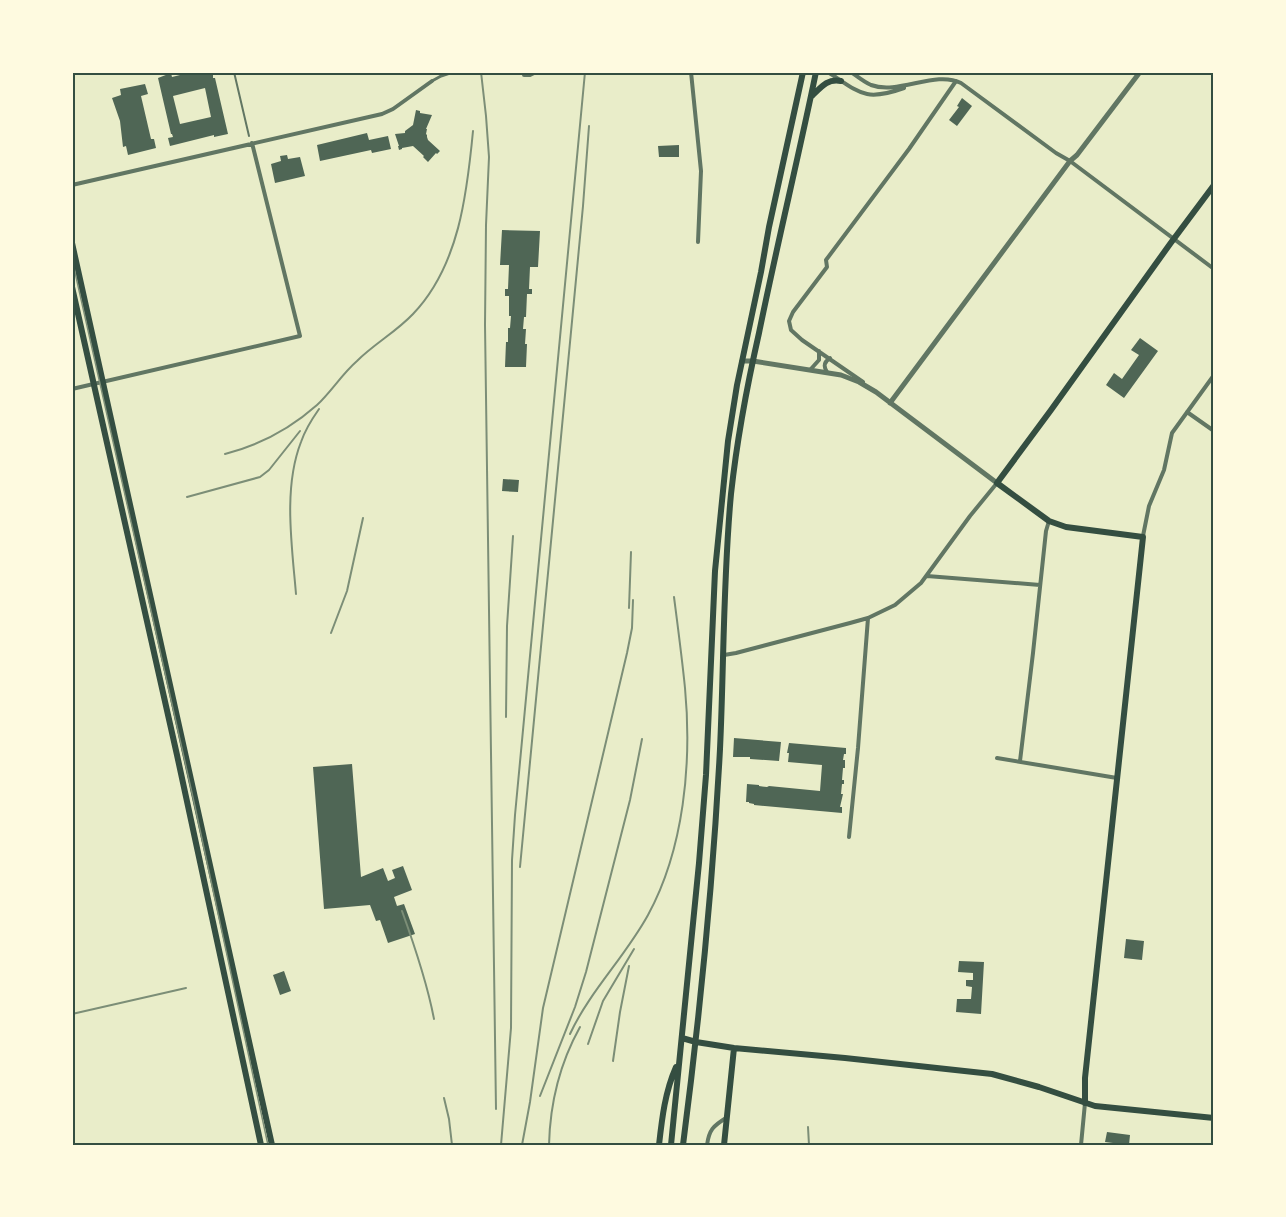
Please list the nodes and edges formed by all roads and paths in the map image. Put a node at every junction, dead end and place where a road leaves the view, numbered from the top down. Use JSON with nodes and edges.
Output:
{"nodes":[{"id":1,"x":234,"y":72,"type":"edge"},
{"id":2,"x":453,"y":72,"type":"edge"},
{"id":3,"x":536,"y":72,"type":"edge"},
{"id":4,"x":691,"y":72,"type":"edge"},
{"id":5,"x":803,"y":72,"type":"edge"},
{"id":6,"x":816,"y":72,"type":"edge"},
{"id":7,"x":828,"y":72,"type":"edge"},
{"id":8,"x":851,"y":72,"type":"edge"},
{"id":9,"x":1140,"y":72,"type":"edge"},
{"id":10,"x":521,"y":74,"type":"dead end"},
{"id":11,"x":432,"y":81,"type":"joint"},
{"id":12,"x":841,"y":81,"type":"junction"},
{"id":13,"x":956,"y":81,"type":"junction"},
{"id":14,"x":916,"y":84,"type":"junction"},
{"id":15,"x":812,"y":96,"type":"junction"},
{"id":16,"x":249,"y":136,"type":"dead end"},
{"id":17,"x":252,"y":143,"type":"junction"},
{"id":18,"x":1070,"y":161,"type":"junction"},
{"id":19,"x":72,"y":185,"type":"edge"},
{"id":20,"x":1214,"y":185,"type":"edge"},
{"id":21,"x":1173,"y":240,"type":"junction"},
{"id":22,"x":698,"y":242,"type":"dead end"},
{"id":23,"x":72,"y":243,"type":"edge"},
{"id":24,"x":1214,"y":269,"type":"edge"},
{"id":25,"x":72,"y":286,"type":"edge"},
{"id":26,"x":819,"y":351,"type":"junction"},
{"id":27,"x":830,"y":358,"type":"junction"},
{"id":28,"x":742,"y":361,"type":"junction"},
{"id":29,"x":753,"y":361,"type":"junction"},
{"id":30,"x":809,"y":370,"type":"junction"},
{"id":31,"x":827,"y":373,"type":"junction"},
{"id":32,"x":1214,"y":375,"type":"edge"},
{"id":33,"x":103,"y":382,"type":"junction"},
{"id":34,"x":93,"y":385,"type":"junction"},
{"id":35,"x":868,"y":387,"type":"junction"},
{"id":36,"x":72,"y":389,"type":"edge"},
{"id":37,"x":890,"y":403,"type":"junction"},
{"id":38,"x":1187,"y":412,"type":"junction"},
{"id":39,"x":1214,"y":431,"type":"edge"},
{"id":40,"x":997,"y":483,"type":"junction"},
{"id":41,"x":1050,"y":521,"type":"junction"},
{"id":42,"x":1143,"y":537,"type":"junction"},
{"id":43,"x":927,"y":576,"type":"junction"},
{"id":44,"x":1040,"y":585,"type":"junction"},
{"id":45,"x":868,"y":618,"type":"junction"},
{"id":46,"x":723,"y":655,"type":"junction"},
{"id":47,"x":997,"y":758,"type":"dead end"},
{"id":48,"x":1020,"y":761,"type":"junction"},
{"id":49,"x":1117,"y":778,"type":"junction"},
{"id":50,"x":849,"y":837,"type":"dead end"},
{"id":51,"x":682,"y":1038,"type":"junction"},
{"id":52,"x":696,"y":1042,"type":"junction"},
{"id":53,"x":734,"y":1048,"type":"junction"},
{"id":54,"x":678,"y":1061,"type":"junction"},
{"id":55,"x":1085,"y":1103,"type":"junction"},
{"id":56,"x":727,"y":1117,"type":"junction"},
{"id":57,"x":1214,"y":1118,"type":"edge"},
{"id":58,"x":261,"y":1145,"type":"edge"},
{"id":59,"x":272,"y":1145,"type":"edge"},
{"id":60,"x":659,"y":1145,"type":"edge"},
{"id":61,"x":671,"y":1145,"type":"edge"},
{"id":62,"x":683,"y":1145,"type":"edge"},
{"id":63,"x":707,"y":1145,"type":"edge"},
{"id":64,"x":724,"y":1145,"type":"edge"},
{"id":65,"x":1081,"y":1145,"type":"edge"}],
"edges":[{"from":1,"to":16,"type":"lane"},
{"from":2,"to":11,"type":"street"},
{"from":3,"to":10,"type":"street"},
{"from":4,"to":22,"type":"street"},
{"from":5,"to":28,"type":"main road"},
{"from":6,"to":15,"type":"main road"},
{"from":7,"to":12,"type":"street"},
{"from":8,"to":14,"type":"street"},
{"from":9,"to":18,"type":"street"},
{"from":11,"to":17,"type":"street"},
{"from":12,"to":14,"type":"street"},
{"from":12,"to":15,"type":"main road"},
{"from":13,"to":14,"type":"street"},
{"from":13,"to":18,"type":"street"},
{"from":13,"to":26,"type":"street"},
{"from":15,"to":29,"type":"main road"},
{"from":17,"to":19,"type":"street"},
{"from":17,"to":33,"type":"street"},
{"from":18,"to":21,"type":"street"},
{"from":18,"to":37,"type":"street"},
{"from":20,"to":21,"type":"main road"},
{"from":21,"to":24,"type":"street"},
{"from":21,"to":40,"type":"main road"},
{"from":23,"to":33,"type":"main road"},
{"from":25,"to":34,"type":"main road"},
{"from":26,"to":27,"type":"street"},
{"from":26,"to":30,"type":"street"},
{"from":27,"to":31,"type":"street"},
{"from":27,"to":35,"type":"street"},
{"from":28,"to":29,"type":"street"},
{"from":28,"to":51,"type":"main road"},
{"from":29,"to":30,"type":"street"},
{"from":29,"to":46,"type":"main road"},
{"from":30,"to":31,"type":"street"},
{"from":31,"to":35,"type":"street"},
{"from":32,"to":38,"type":"street"},
{"from":33,"to":34,"type":"street"},
{"from":33,"to":59,"type":"main road"},
{"from":34,"to":36,"type":"street"},
{"from":34,"to":58,"type":"main road"},
{"from":35,"to":37,"type":"street"},
{"from":37,"to":40,"type":"street"},
{"from":38,"to":39,"type":"street"},
{"from":38,"to":42,"type":"street"},
{"from":40,"to":41,"type":"main road"},
{"from":40,"to":43,"type":"street"},
{"from":41,"to":42,"type":"main road"},
{"from":41,"to":44,"type":"street"},
{"from":42,"to":49,"type":"main road"},
{"from":43,"to":44,"type":"street"},
{"from":43,"to":45,"type":"street"},
{"from":44,"to":48,"type":"street"},
{"from":45,"to":46,"type":"street"},
{"from":45,"to":50,"type":"street"},
{"from":46,"to":52,"type":"main road"},
{"from":47,"to":48,"type":"street"},
{"from":48,"to":49,"type":"street"},
{"from":49,"to":55,"type":"main road"},
{"from":51,"to":52,"type":"main road"},
{"from":51,"to":54,"type":"main road"},
{"from":52,"to":53,"type":"main road"},
{"from":52,"to":62,"type":"main road"},
{"from":53,"to":55,"type":"main road"},
{"from":53,"to":56,"type":"main road"},
{"from":54,"to":60,"type":"main road"},
{"from":54,"to":61,"type":"main road"},
{"from":55,"to":57,"type":"main road"},
{"from":55,"to":65,"type":"street"},
{"from":56,"to":63,"type":"street"},
{"from":56,"to":64,"type":"main road"}]}
